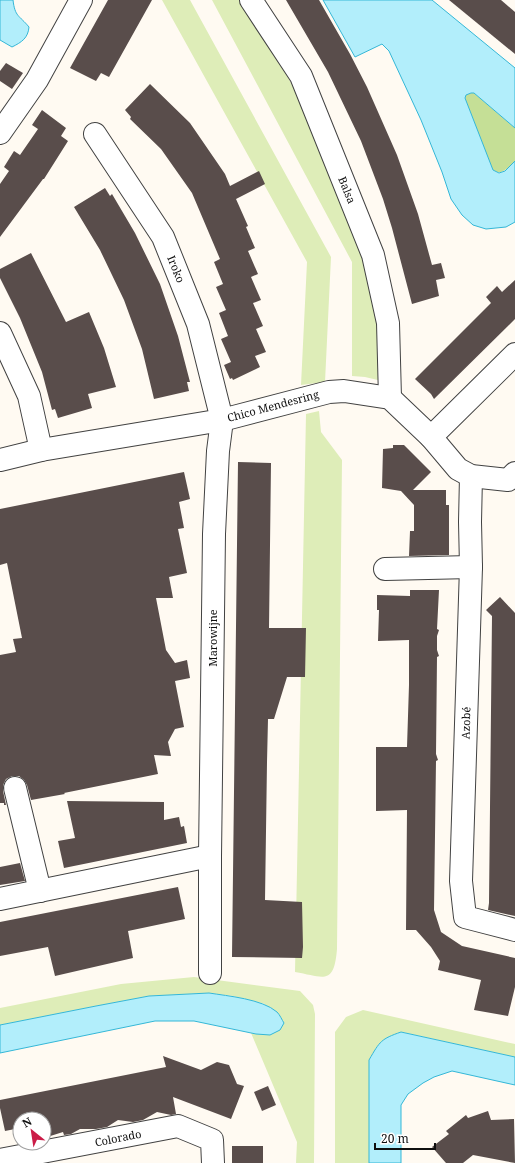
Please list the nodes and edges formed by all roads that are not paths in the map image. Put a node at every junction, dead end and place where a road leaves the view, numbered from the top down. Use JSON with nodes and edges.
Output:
{"nodes":[{"id":1,"x":81,"y":0,"type":"edge"},
{"id":2,"x":250,"y":0,"type":"edge"},
{"id":3,"x":0,"y":133,"type":"edge"},
{"id":4,"x":95,"y":134,"type":"dead end"},
{"id":5,"x":0,"y":333,"type":"edge"},
{"id":6,"x":515,"y":354,"type":"edge"},
{"id":7,"x":390,"y":398,"type":"junction"},
{"id":8,"x":222,"y":420,"type":"junction"},
{"id":9,"x":431,"y":437,"type":"junction"},
{"id":10,"x":41,"y":450,"type":"junction"},
{"id":11,"x":0,"y":460,"type":"edge"},
{"id":12,"x":515,"y":473,"type":"edge"},
{"id":13,"x":471,"y":476,"type":"junction"},
{"id":14,"x":471,"y":567,"type":"junction"},
{"id":15,"x":385,"y":569,"type":"dead end"},
{"id":16,"x":16,"y":788,"type":"dead end"},
{"id":17,"x":210,"y":856,"type":"junction"},
{"id":18,"x":40,"y":891,"type":"junction"},
{"id":19,"x":0,"y":899,"type":"edge"},
{"id":20,"x":515,"y":930,"type":"edge"},
{"id":21,"x":210,"y":974,"type":"dead end"},
{"id":22,"x":0,"y":1160,"type":"edge"},
{"id":23,"x":213,"y":1163,"type":"edge"}],
"edges":[{"from":1,"to":3,"type":"street"},
{"from":2,"to":7,"type":"street","name":"Balsa"},
{"from":4,"to":8,"type":"street","name":"Iroko"},
{"from":5,"to":10,"type":"street"},
{"from":6,"to":9,"type":"street"},
{"from":7,"to":8,"type":"street","name":"Chico Mendesring"},
{"from":7,"to":9,"type":"street"},
{"from":8,"to":10,"type":"street","name":"Chico Mendesring"},
{"from":8,"to":17,"type":"street","name":"Marowijne"},
{"from":9,"to":13,"type":"street"},
{"from":10,"to":11,"type":"street","name":"Chico Mendesring"},
{"from":12,"to":13,"type":"street"},
{"from":13,"to":14,"type":"street","name":"Azobé"},
{"from":14,"to":15,"type":"street"},
{"from":14,"to":20,"type":"street","name":"Azobé"},
{"from":16,"to":18,"type":"street"},
{"from":17,"to":18,"type":"street"},
{"from":17,"to":21,"type":"street","name":"Marowijne"},
{"from":18,"to":19,"type":"street"},
{"from":22,"to":23,"type":"street","name":"Colorado"}]}
